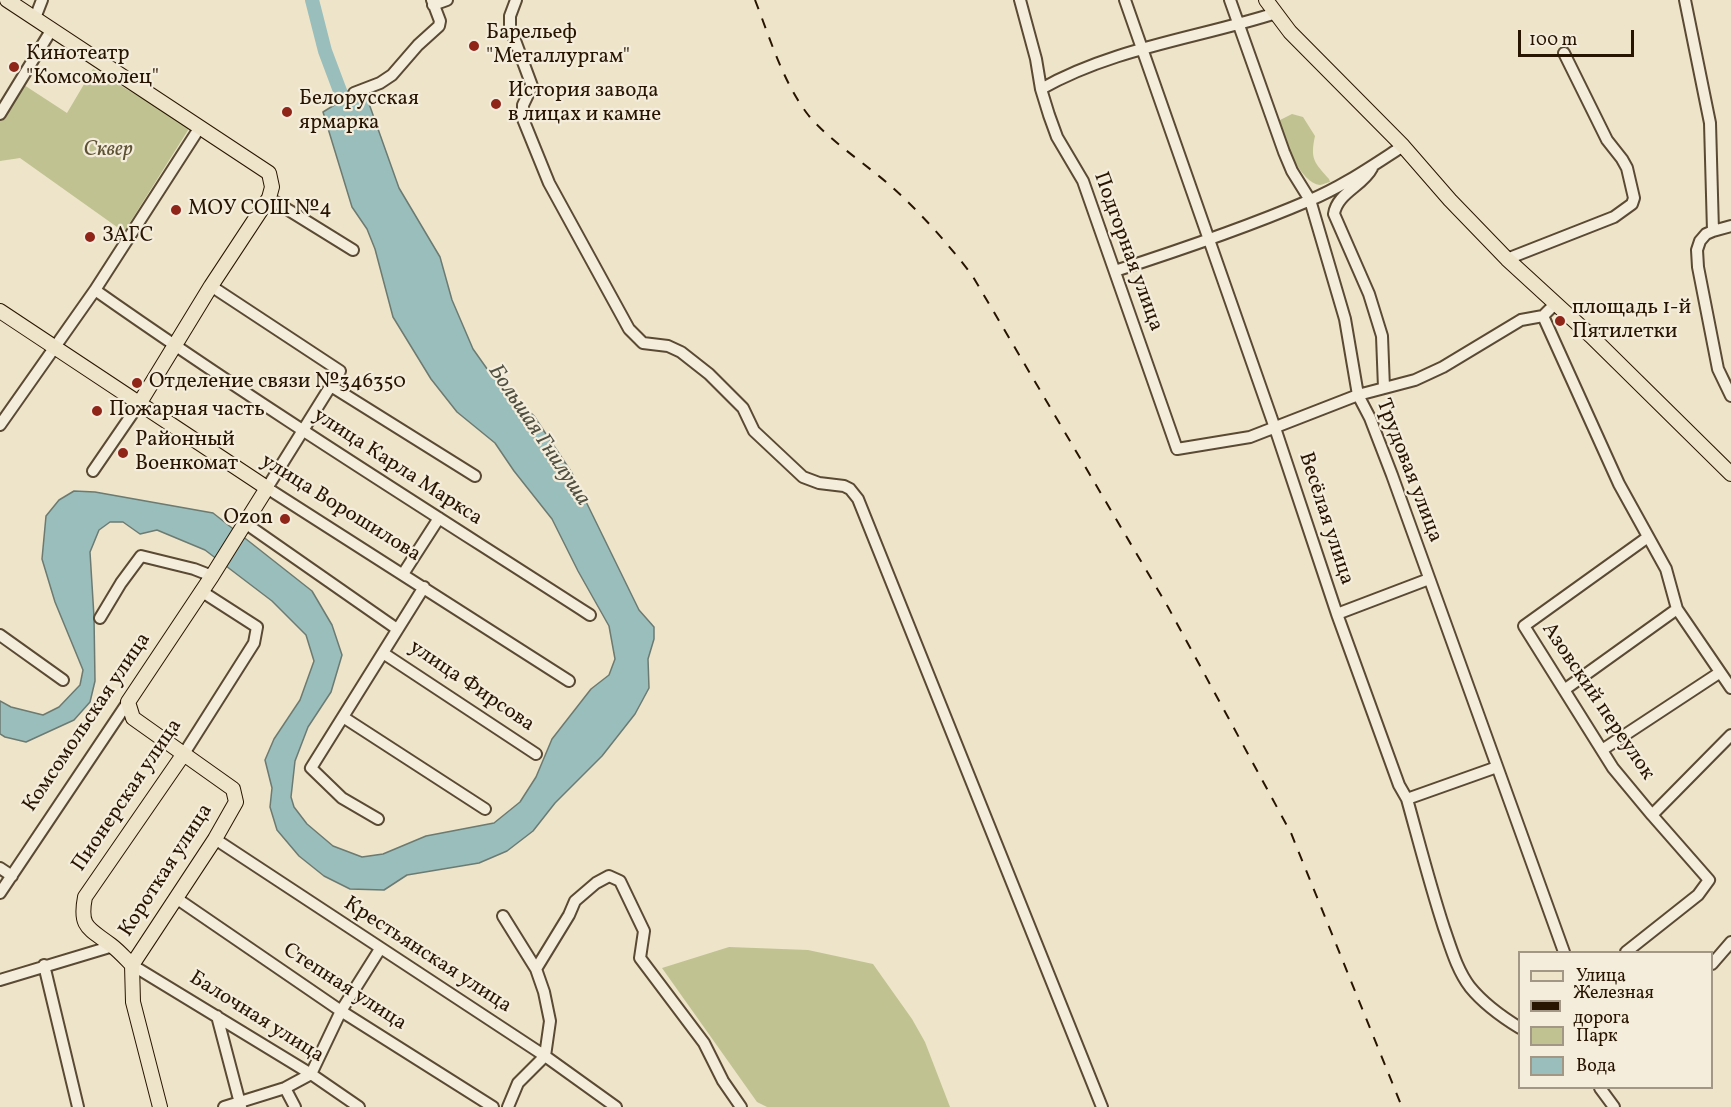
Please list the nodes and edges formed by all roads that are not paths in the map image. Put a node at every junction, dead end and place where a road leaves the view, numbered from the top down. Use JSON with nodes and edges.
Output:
{"nodes":[{"id":1,"x":7,"y":0,"type":"edge"},
{"id":2,"x":42,"y":0,"type":"edge"},
{"id":3,"x":447,"y":0,"type":"edge"},
{"id":4,"x":516,"y":0,"type":"edge"},
{"id":5,"x":1020,"y":0,"type":"edge"},
{"id":6,"x":1125,"y":0,"type":"edge"},
{"id":7,"x":1230,"y":0,"type":"edge"},
{"id":8,"x":1266,"y":0,"type":"edge"},
{"id":9,"x":1685,"y":0,"type":"edge"},
{"id":10,"x":432,"y":3,"type":"edge"},
{"id":11,"x":1276,"y":13,"type":"junction"},
{"id":12,"x":35,"y":18,"type":"junction"},
{"id":13,"x":1238,"y":25,"type":"junction"},
{"id":14,"x":52,"y":29,"type":"junction"},
{"id":15,"x":1141,"y":48,"type":"junction"},
{"id":16,"x":1564,"y":53,"type":"dead end"},
{"id":17,"x":1041,"y":89,"type":"junction"},
{"id":18,"x":354,"y":93,"type":"dead end"},
{"id":19,"x":0,"y":114,"type":"edge"},
{"id":20,"x":200,"y":127,"type":"junction"},
{"id":21,"x":1403,"y":146,"type":"junction"},
{"id":22,"x":1373,"y":165,"type":"junction"},
{"id":23,"x":269,"y":198,"type":"junction"},
{"id":24,"x":1310,"y":200,"type":"junction"},
{"id":25,"x":1731,"y":226,"type":"edge"},
{"id":26,"x":1713,"y":231,"type":"junction"},
{"id":27,"x":1208,"y":240,"type":"junction"},
{"id":28,"x":352,"y":250,"type":"dead end"},
{"id":29,"x":1507,"y":259,"type":"junction"},
{"id":30,"x":1115,"y":272,"type":"junction"},
{"id":31,"x":211,"y":286,"type":"junction"},
{"id":32,"x":95,"y":290,"type":"junction"},
{"id":33,"x":1555,"y":303,"type":"junction"},
{"id":34,"x":0,"y":311,"type":"edge"},
{"id":35,"x":1543,"y":316,"type":"junction"},
{"id":36,"x":175,"y":346,"type":"junction"},
{"id":37,"x":55,"y":347,"type":"junction"},
{"id":38,"x":331,"y":386,"type":"junction"},
{"id":39,"x":1384,"y":388,"type":"junction"},
{"id":40,"x":1358,"y":395,"type":"junction"},
{"id":41,"x":1731,"y":396,"type":"edge"},
{"id":42,"x":139,"y":404,"type":"junction"},
{"id":43,"x":0,"y":426,"type":"edge"},
{"id":44,"x":1275,"y":428,"type":"junction"},
{"id":45,"x":303,"y":431,"type":"junction"},
{"id":46,"x":93,"y":471,"type":"dead end"},
{"id":47,"x":1731,"y":474,"type":"edge"},
{"id":48,"x":475,"y":476,"type":"dead end"},
{"id":49,"x":267,"y":488,"type":"junction"},
{"id":50,"x":439,"y":518,"type":"junction"},
{"id":51,"x":243,"y":527,"type":"junction"},
{"id":52,"x":1648,"y":537,"type":"junction"},
{"id":53,"x":403,"y":574,"type":"junction"},
{"id":54,"x":212,"y":576,"type":"junction"},
{"id":55,"x":1429,"y":579,"type":"junction"},
{"id":56,"x":424,"y":587,"type":"junction"},
{"id":57,"x":201,"y":591,"type":"junction"},
{"id":58,"x":1677,"y":609,"type":"junction"},
{"id":59,"x":1337,"y":614,"type":"junction"},
{"id":60,"x":590,"y":615,"type":"dead end"},
{"id":61,"x":100,"y":618,"type":"dead end"},
{"id":62,"x":397,"y":629,"type":"junction"},
{"id":63,"x":0,"y":635,"type":"edge"},
{"id":64,"x":383,"y":653,"type":"junction"},
{"id":65,"x":1719,"y":673,"type":"junction"},
{"id":66,"x":63,"y":681,"type":"dead end"},
{"id":67,"x":569,"y":681,"type":"dead end"},
{"id":68,"x":1731,"y":688,"type":"edge"},
{"id":69,"x":1564,"y":690,"type":"junction"},
{"id":70,"x":128,"y":702,"type":"junction"},
{"id":71,"x":343,"y":717,"type":"junction"},
{"id":72,"x":1731,"y":735,"type":"edge"},
{"id":73,"x":1602,"y":750,"type":"junction"},
{"id":74,"x":183,"y":754,"type":"junction"},
{"id":75,"x":536,"y":754,"type":"dead end"},
{"id":76,"x":1497,"y":767,"type":"junction"},
{"id":77,"x":1407,"y":799,"type":"junction"},
{"id":78,"x":486,"y":809,"type":"dead end"},
{"id":79,"x":1652,"y":815,"type":"junction"},
{"id":80,"x":378,"y":819,"type":"dead end"},
{"id":81,"x":215,"y":839,"type":"junction"},
{"id":82,"x":0,"y":868,"type":"edge"},
{"id":83,"x":12,"y":876,"type":"junction"},
{"id":84,"x":0,"y":893,"type":"edge"},
{"id":85,"x":176,"y":898,"type":"junction"},
{"id":86,"x":503,"y":916,"type":"dead end"},
{"id":87,"x":1731,"y":942,"type":"edge"},
{"id":88,"x":113,"y":946,"type":"junction"},
{"id":89,"x":380,"y":949,"type":"junction"},
{"id":90,"x":1564,"y":951,"type":"edge"},
{"id":91,"x":1627,"y":951,"type":"edge"},
{"id":92,"x":1713,"y":963,"type":"edge"},
{"id":93,"x":44,"y":965,"type":"junction"},
{"id":94,"x":132,"y":965,"type":"junction"},
{"id":95,"x":536,"y":969,"type":"junction"},
{"id":96,"x":0,"y":980,"type":"edge"},
{"id":97,"x":341,"y":1011,"type":"junction"},
{"id":98,"x":217,"y":1016,"type":"junction"},
{"id":99,"x":1518,"y":1026,"type":"edge"},
{"id":100,"x":546,"y":1056,"type":"junction"},
{"id":101,"x":310,"y":1074,"type":"junction"},
{"id":102,"x":285,"y":1088,"type":"junction"},
{"id":103,"x":1603,"y":1089,"type":"edge"},
{"id":104,"x":240,"y":1105,"type":"edge"},
{"id":105,"x":78,"y":1107,"type":"edge"},
{"id":106,"x":160,"y":1107,"type":"edge"},
{"id":107,"x":224,"y":1107,"type":"edge"},
{"id":108,"x":295,"y":1107,"type":"edge"},
{"id":109,"x":359,"y":1107,"type":"edge"},
{"id":110,"x":493,"y":1107,"type":"edge"},
{"id":111,"x":508,"y":1107,"type":"edge"},
{"id":112,"x":616,"y":1107,"type":"edge"},
{"id":113,"x":741,"y":1107,"type":"edge"},
{"id":114,"x":1102,"y":1107,"type":"edge"},
{"id":115,"x":1614,"y":1107,"type":"edge"}],
"edges":[{"from":1,"to":12,"type":"main road"},
{"from":2,"to":12,"type":"street"},
{"from":3,"to":10,"type":"street"},
{"from":4,"to":114,"type":"street"},
{"from":5,"to":17,"type":"street","name":"Подгорная улица"},
{"from":6,"to":15,"type":"street","name":"Весёлая улица"},
{"from":7,"to":13,"type":"street","name":"Трудовая улица"},
{"from":8,"to":11,"type":"main road"},
{"from":9,"to":26,"type":"street"},
{"from":10,"to":18,"type":"street"},
{"from":11,"to":13,"type":"street"},
{"from":11,"to":21,"type":"main road"},
{"from":12,"to":14,"type":"main road"},
{"from":13,"to":15,"type":"street"},
{"from":13,"to":24,"type":"street","name":"Трудовая улица"},
{"from":14,"to":19,"type":"street"},
{"from":14,"to":20,"type":"main road"},
{"from":15,"to":17,"type":"street"},
{"from":15,"to":27,"type":"street","name":"Весёлая улица"},
{"from":16,"to":29,"type":"street"},
{"from":17,"to":30,"type":"street","name":"Подгорная улица"},
{"from":20,"to":23,"type":"main road"},
{"from":20,"to":32,"type":"street"},
{"from":21,"to":22,"type":"street"},
{"from":21,"to":29,"type":"main road"},
{"from":22,"to":24,"type":"street"},
{"from":22,"to":39,"type":"street"},
{"from":23,"to":28,"type":"street"},
{"from":23,"to":31,"type":"main road"},
{"from":24,"to":27,"type":"street"},
{"from":24,"to":40,"type":"street","name":"Трудовая улица"},
{"from":25,"to":26,"type":"street"},
{"from":26,"to":41,"type":"street"},
{"from":27,"to":30,"type":"street"},
{"from":27,"to":44,"type":"street","name":"Весёлая улица"},
{"from":29,"to":33,"type":"main road"},
{"from":30,"to":44,"type":"street","name":"Подгорная улица"},
{"from":31,"to":36,"type":"main road"},
{"from":31,"to":38,"type":"street"},
{"from":32,"to":36,"type":"street","name":"улица Карла Маркса"},
{"from":32,"to":37,"type":"street"},
{"from":33,"to":35,"type":"street"},
{"from":33,"to":47,"type":"main road"},
{"from":34,"to":37,"type":"main road","name":"улица Ворошилова"},
{"from":35,"to":39,"type":"street"},
{"from":35,"to":52,"type":"street"},
{"from":36,"to":42,"type":"main road"},
{"from":36,"to":45,"type":"street","name":"улица Карла Маркса"},
{"from":37,"to":42,"type":"main road","name":"улица Ворошилова"},
{"from":37,"to":43,"type":"street"},
{"from":38,"to":45,"type":"street"},
{"from":38,"to":48,"type":"street"},
{"from":39,"to":40,"type":"street"},
{"from":40,"to":44,"type":"street"},
{"from":40,"to":55,"type":"street","name":"Трудовая улица"},
{"from":42,"to":46,"type":"street"},
{"from":42,"to":49,"type":"main road","name":"улица Ворошилова"},
{"from":44,"to":59,"type":"street","name":"Весёлая улица"},
{"from":45,"to":49,"type":"street"},
{"from":45,"to":50,"type":"street","name":"улица Карла Маркса"},
{"from":49,"to":51,"type":"main road"},
{"from":49,"to":53,"type":"street","name":"улица Ворошилова"},
{"from":50,"to":53,"type":"street"},
{"from":50,"to":60,"type":"street","name":"улица Карла Маркса"},
{"from":51,"to":54,"type":"main road","name":"Комсомольская улица"},
{"from":51,"to":62,"type":"street"},
{"from":52,"to":58,"type":"street"},
{"from":52,"to":69,"type":"street","name":"Азовский переулок"},
{"from":53,"to":56,"type":"street","name":"улица Ворошилова"},
{"from":54,"to":57,"type":"main road","name":"Комсомольская улица"},
{"from":54,"to":61,"type":"street"},
{"from":55,"to":59,"type":"street"},
{"from":55,"to":76,"type":"street","name":"Трудовая улица"},
{"from":56,"to":62,"type":"street"},
{"from":56,"to":67,"type":"street","name":"улица Ворошилова"},
{"from":57,"to":70,"type":"main road","name":"Комсомольская улица"},
{"from":57,"to":74,"type":"street","name":"Пионерская улица"},
{"from":58,"to":65,"type":"street"},
{"from":58,"to":69,"type":"street"},
{"from":59,"to":77,"type":"street","name":"Весёлая улица"},
{"from":62,"to":64,"type":"street"},
{"from":63,"to":66,"type":"street"},
{"from":64,"to":71,"type":"street"},
{"from":64,"to":75,"type":"street","name":"улица Фирсова"},
{"from":65,"to":68,"type":"street"},
{"from":65,"to":73,"type":"street"},
{"from":69,"to":73,"type":"street","name":"Азовский переулок"},
{"from":70,"to":74,"type":"main road","name":"Короткая улица"},
{"from":70,"to":83,"type":"street","name":"Комсомольская улица"},
{"from":71,"to":78,"type":"street"},
{"from":71,"to":80,"type":"street"},
{"from":72,"to":79,"type":"street"},
{"from":73,"to":79,"type":"street","name":"Азовский переулок"},
{"from":74,"to":81,"type":"main road","name":"Короткая улица"},
{"from":74,"to":88,"type":"main road","name":"Пионерская улица"},
{"from":76,"to":77,"type":"street"},
{"from":76,"to":90,"type":"street","name":"Трудовая улица"},
{"from":77,"to":99,"type":"street","name":"Весёлая улица"},
{"from":79,"to":91,"type":"street","name":"Азовский переулок"},
{"from":81,"to":85,"type":"main road","name":"Короткая улица"},
{"from":81,"to":89,"type":"street","name":"Крестьянская улица"},
{"from":82,"to":83,"type":"street"},
{"from":83,"to":84,"type":"street","name":"Комсомольская улица"},
{"from":85,"to":94,"type":"main road","name":"Короткая улица"},
{"from":85,"to":97,"type":"street","name":"Степная улица"},
{"from":86,"to":95,"type":"street"},
{"from":87,"to":92,"type":"street"},
{"from":88,"to":93,"type":"street"},
{"from":88,"to":94,"type":"main road","name":"Пионерская улица"},
{"from":89,"to":97,"type":"street"},
{"from":89,"to":100,"type":"street","name":"Крестьянская улица"},
{"from":93,"to":96,"type":"street"},
{"from":93,"to":105,"type":"street"},
{"from":94,"to":98,"type":"street","name":"Балочная улица"},
{"from":94,"to":106,"type":"main road"},
{"from":95,"to":100,"type":"street"},
{"from":95,"to":113,"type":"street"},
{"from":97,"to":101,"type":"street"},
{"from":97,"to":110,"type":"street","name":"Степная улица"},
{"from":98,"to":101,"type":"street","name":"Балочная улица"},
{"from":98,"to":104,"type":"street"},
{"from":100,"to":111,"type":"street"},
{"from":100,"to":112,"type":"street","name":"Крестьянская улица"},
{"from":101,"to":102,"type":"street"},
{"from":101,"to":109,"type":"street","name":"Балочная улица"},
{"from":102,"to":104,"type":"street"},
{"from":102,"to":108,"type":"street"},
{"from":103,"to":115,"type":"street"},
{"from":104,"to":107,"type":"street"}]}
